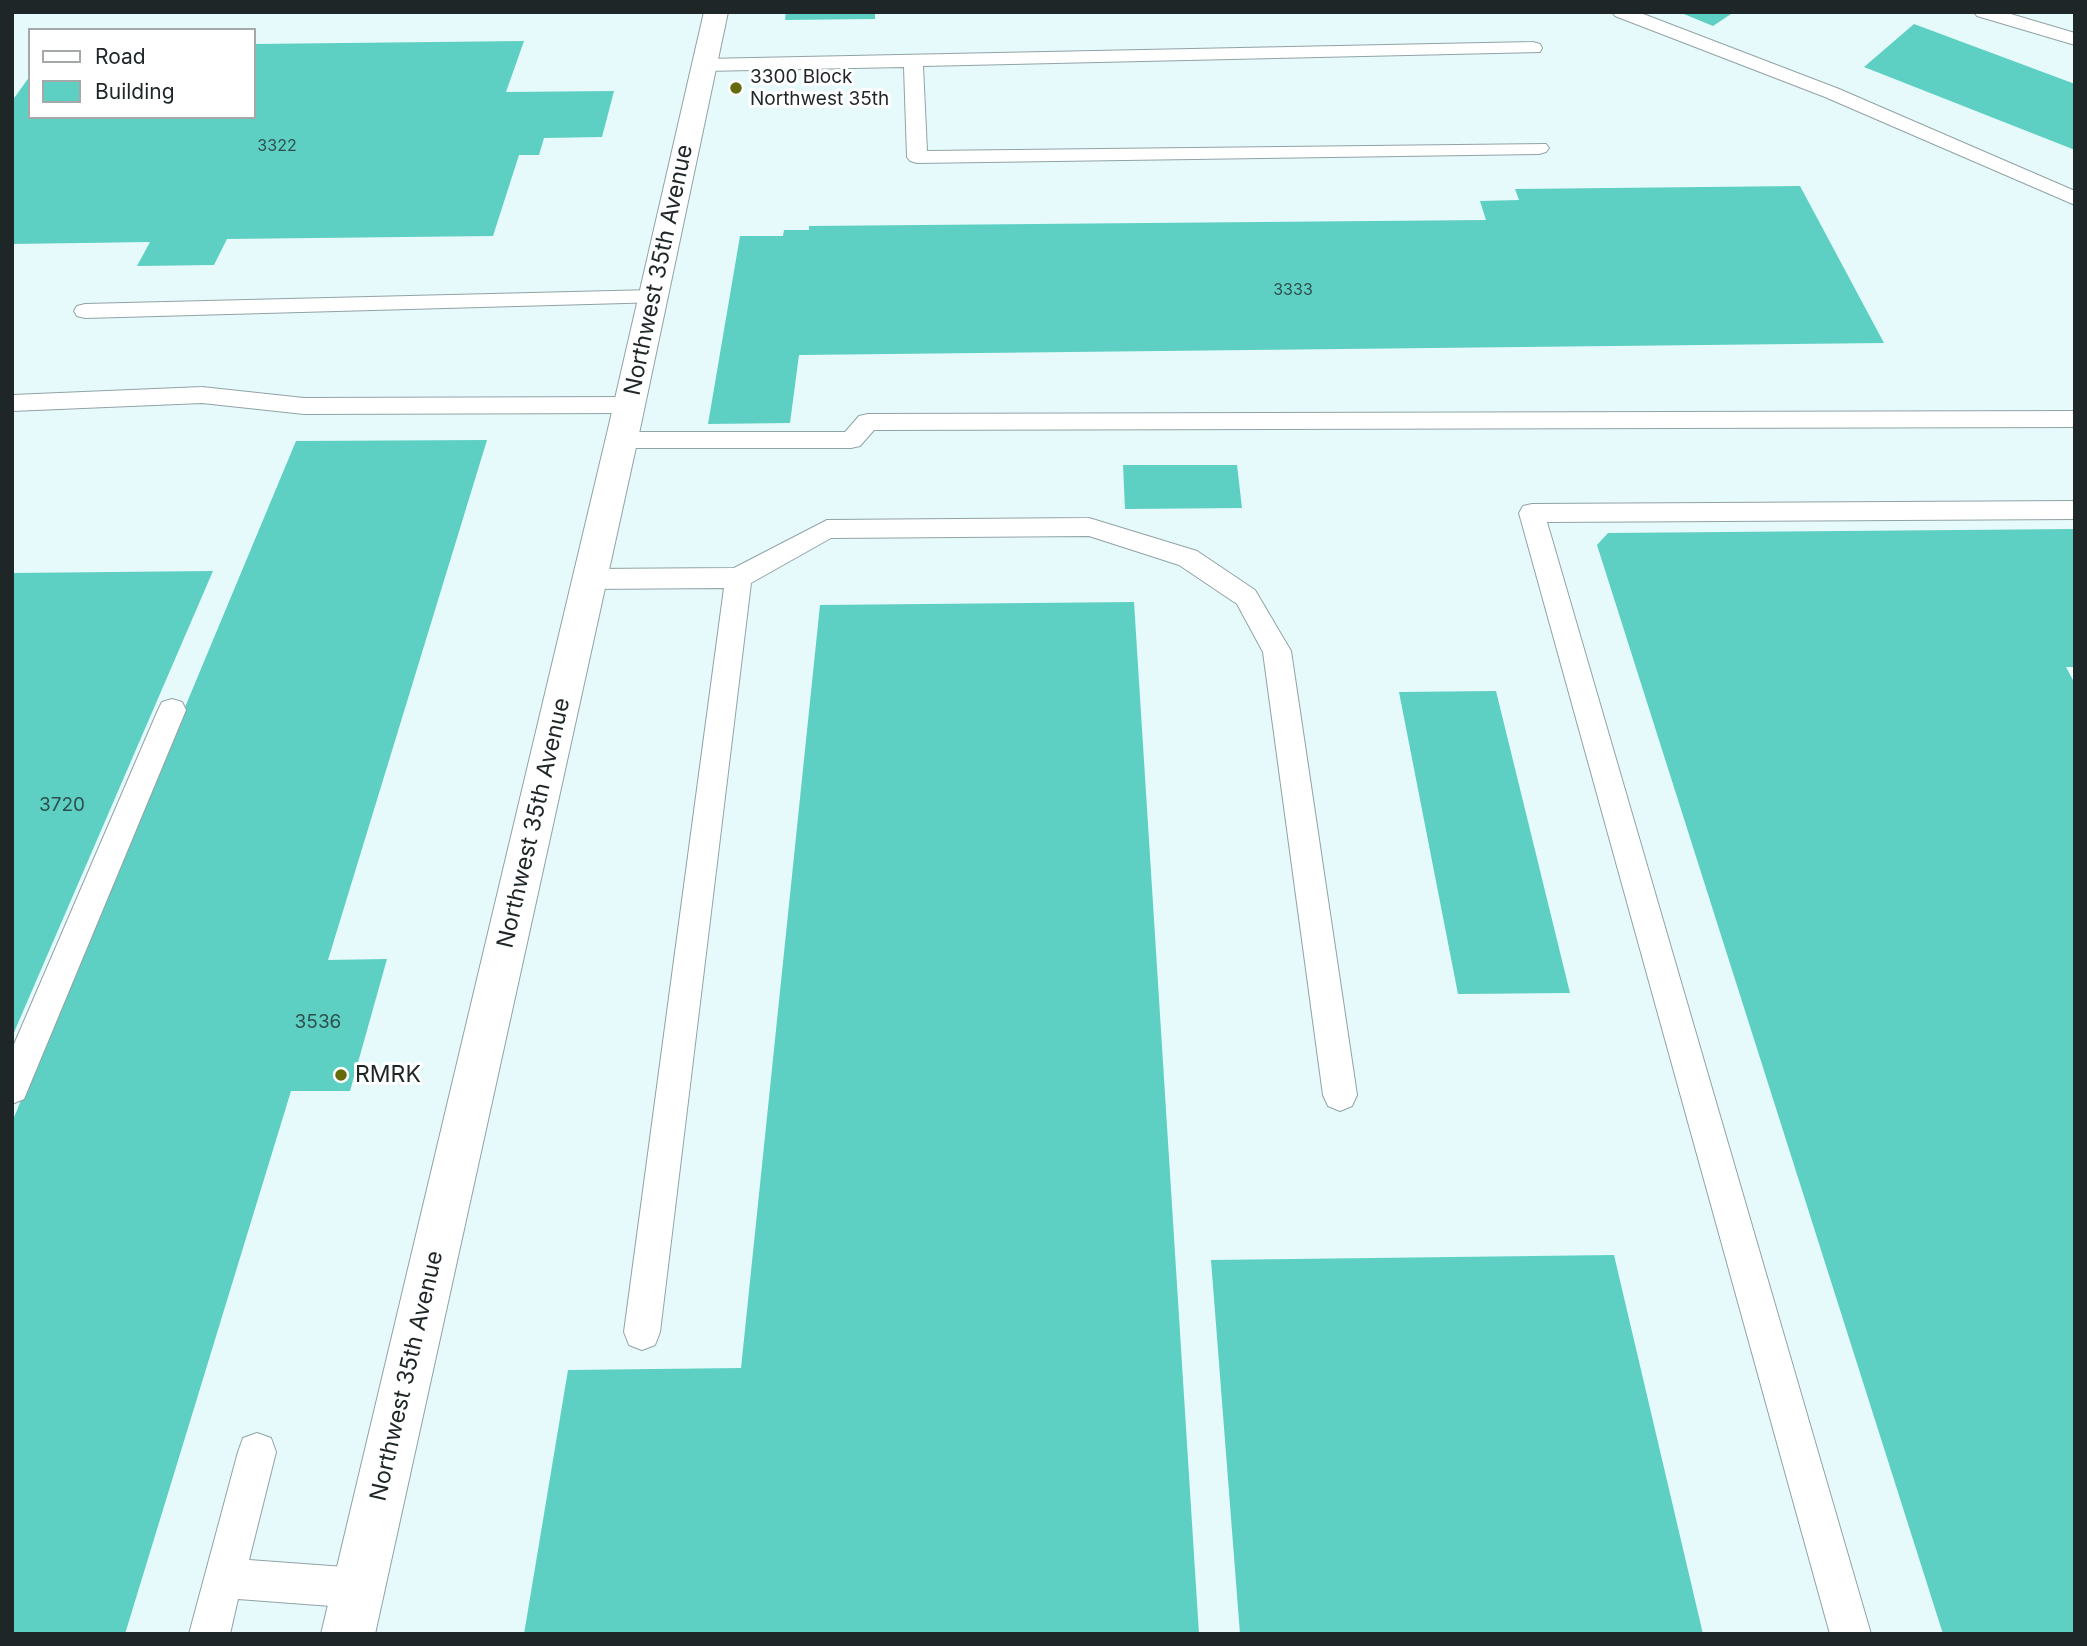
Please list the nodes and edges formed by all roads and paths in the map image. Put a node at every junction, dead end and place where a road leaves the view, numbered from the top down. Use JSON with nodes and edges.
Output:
{"nodes":[{"id":1,"x":716,"y":12,"type":"edge"},
{"id":2,"x":1621,"y":12,"type":"edge"},
{"id":3,"x":1983,"y":12,"type":"edge"},
{"id":4,"x":2075,"y":39,"type":"edge"},
{"id":5,"x":1533,"y":48,"type":"dead end"},
{"id":6,"x":914,"y":61,"type":"junction"},
{"id":7,"x":704,"y":65,"type":"junction"},
{"id":8,"x":1539,"y":148,"type":"dead end"},
{"id":9,"x":2075,"y":200,"type":"edge"},
{"id":10,"x":653,"y":297,"type":"junction"},
{"id":11,"x":85,"y":311,"type":"dead end"},
{"id":12,"x":12,"y":403,"type":"edge"},
{"id":13,"x":629,"y":405,"type":"junction"},
{"id":14,"x":2075,"y":419,"type":"edge"},
{"id":15,"x":621,"y":440,"type":"junction"},
{"id":16,"x":2075,"y":510,"type":"edge"},
{"id":17,"x":738,"y":578,"type":"junction"},
{"id":18,"x":589,"y":579,"type":"junction"},
{"id":19,"x":172,"y":710,"type":"dead end"},
{"id":20,"x":12,"y":1088,"type":"edge"},
{"id":21,"x":1340,"y":1095,"type":"dead end"},
{"id":22,"x":642,"y":1332,"type":"dead end"},
{"id":23,"x":257,"y":1452,"type":"dead end"},
{"id":24,"x":224,"y":1578,"type":"junction"},
{"id":25,"x":358,"y":1588,"type":"junction"},
{"id":26,"x":209,"y":1634,"type":"edge"},
{"id":27,"x":348,"y":1634,"type":"edge"},
{"id":28,"x":1851,"y":1634,"type":"edge"}],
"edges":[{"from":1,"to":7,"type":"street","name":"Northwest 35th Avenue"},
{"from":2,"to":9,"type":"lane"},
{"from":3,"to":4,"type":"lane"},
{"from":5,"to":6,"type":"lane"},
{"from":6,"to":7,"type":"lane"},
{"from":6,"to":8,"type":"lane"},
{"from":7,"to":10,"type":"street","name":"Northwest 35th Avenue"},
{"from":10,"to":11,"type":"lane"},
{"from":10,"to":13,"type":"street","name":"Northwest 35th Avenue"},
{"from":12,"to":13,"type":"lane"},
{"from":13,"to":15,"type":"street","name":"Northwest 35th Avenue"},
{"from":14,"to":15,"type":"lane"},
{"from":15,"to":18,"type":"street","name":"Northwest 35th Avenue"},
{"from":16,"to":28,"type":"lane"},
{"from":17,"to":18,"type":"lane"},
{"from":17,"to":21,"type":"lane"},
{"from":17,"to":22,"type":"lane"},
{"from":18,"to":25,"type":"street","name":"Northwest 35th Avenue"},
{"from":19,"to":20,"type":"lane"},
{"from":23,"to":24,"type":"lane"},
{"from":24,"to":25,"type":"lane"},
{"from":24,"to":26,"type":"lane"},
{"from":25,"to":27,"type":"street","name":"Northwest 35th Avenue"}]}
